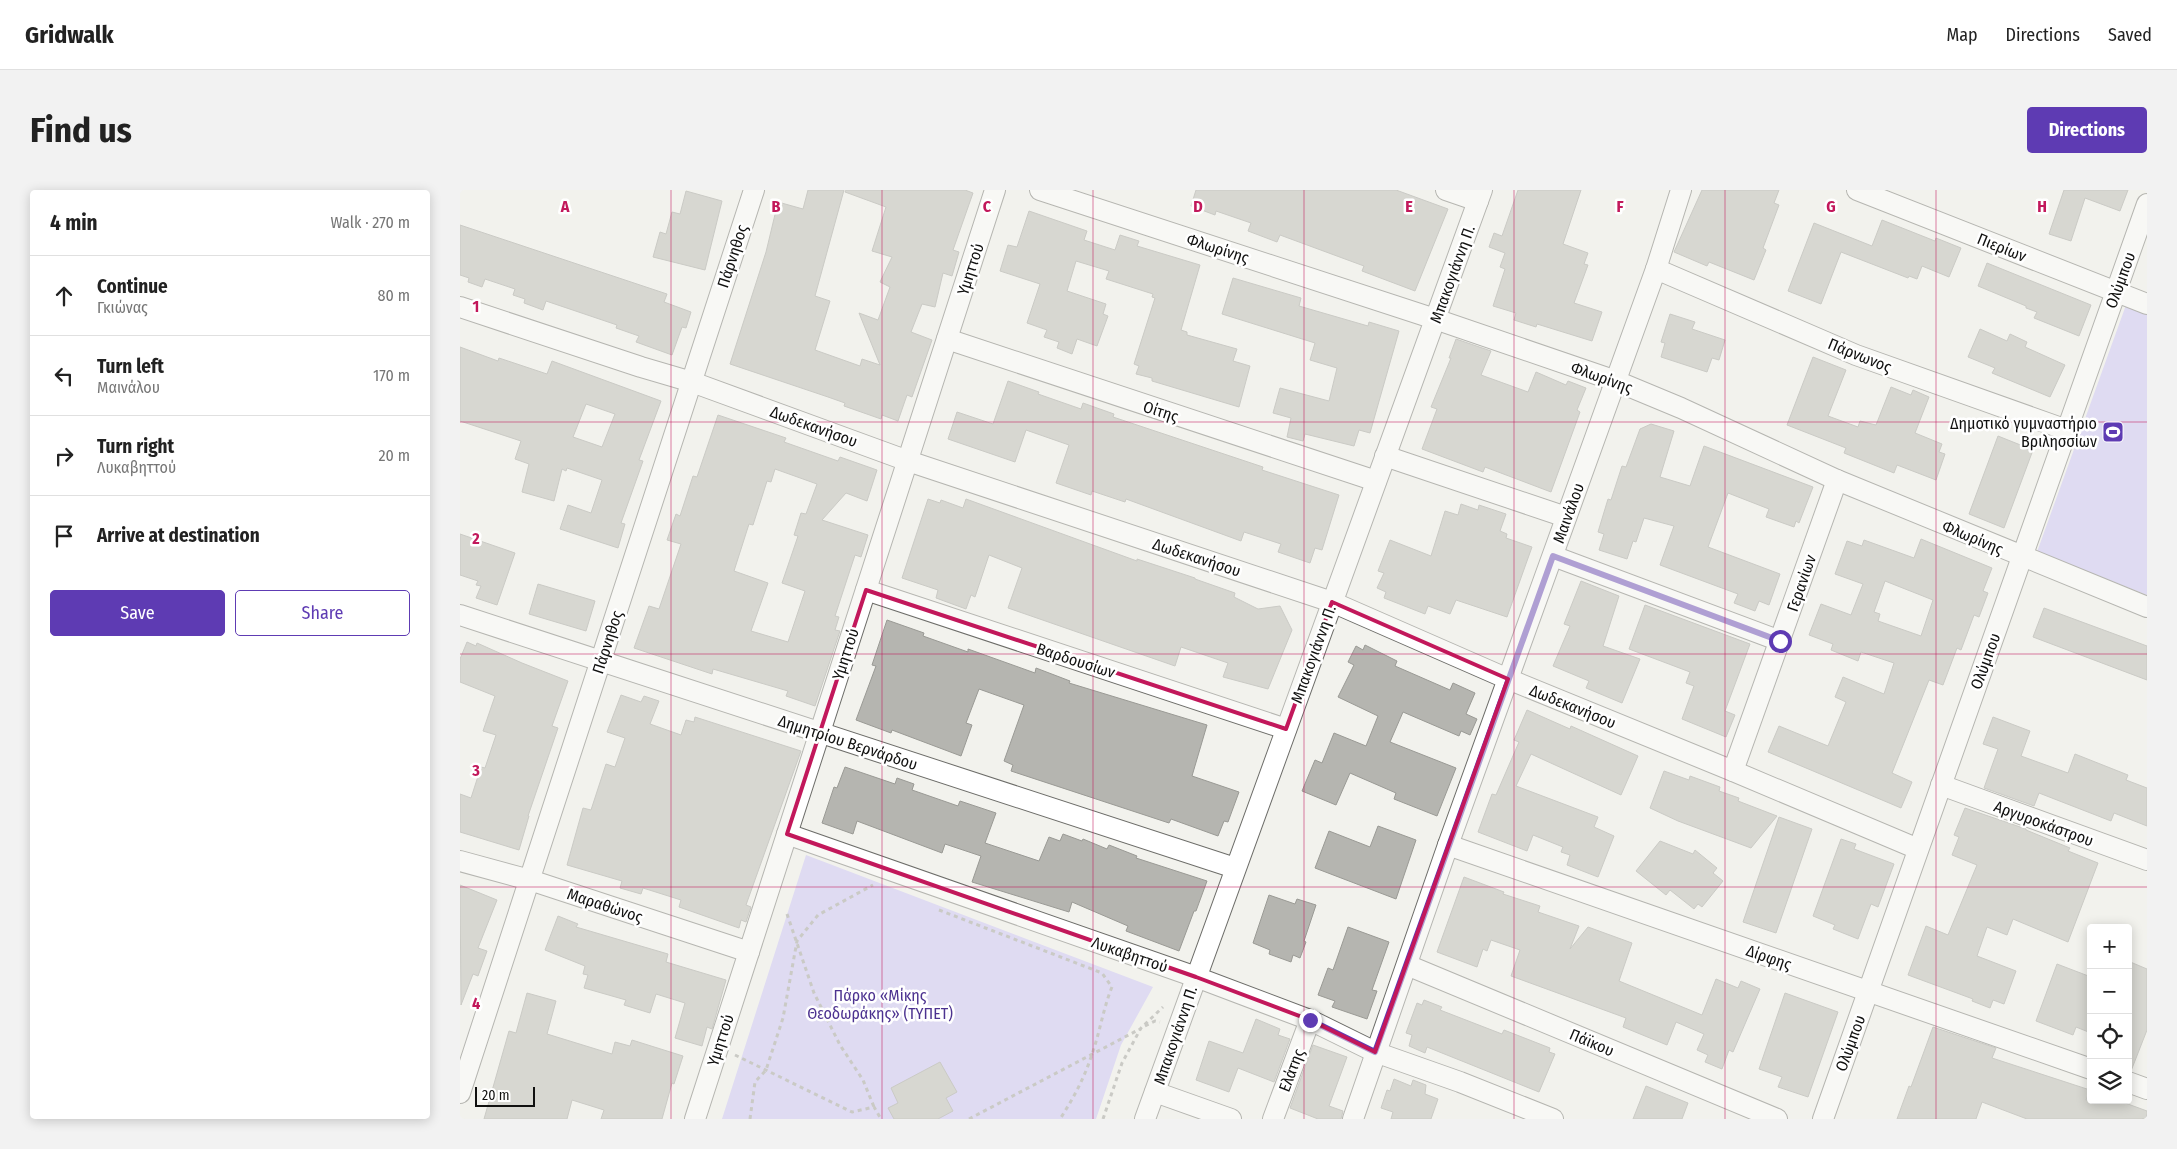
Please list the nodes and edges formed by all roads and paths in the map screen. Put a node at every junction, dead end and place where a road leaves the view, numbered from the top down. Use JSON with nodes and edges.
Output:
{"nodes":[{"id":1,"x":754,"y":190,"type":"edge"},
{"id":2,"x":995,"y":190,"type":"edge"},
{"id":3,"x":1040,"y":190,"type":"edge"},
{"id":4,"x":1446,"y":190,"type":"edge"},
{"id":5,"x":1681,"y":190,"type":"edge"},
{"id":6,"x":1857,"y":190,"type":"edge"},
{"id":7,"x":1480,"y":196,"type":"edge"},
{"id":8,"x":2147,"y":204,"type":"edge"},
{"id":9,"x":1656,"y":269,"type":"junction"},
{"id":10,"x":2116,"y":293,"type":"junction"},
{"id":11,"x":2147,"y":304,"type":"edge"},
{"id":12,"x":460,"y":307,"type":"edge"},
{"id":13,"x":1435,"y":319,"type":"junction"},
{"id":14,"x":947,"y":339,"type":"junction"},
{"id":15,"x":1616,"y":381,"type":"junction"},
{"id":16,"x":692,"y":382,"type":"junction"},
{"id":17,"x":2067,"y":430,"type":"junction"},
{"id":18,"x":1385,"y":456,"type":"junction"},
{"id":19,"x":908,"y":461,"type":"junction"},
{"id":20,"x":1837,"y":480,"type":"junction"},
{"id":21,"x":1376,"y":481,"type":"junction"},
{"id":22,"x":1566,"y":517,"type":"junction"},
{"id":23,"x":1553,"y":556,"type":"junction"},
{"id":24,"x":2022,"y":557,"type":"junction"},
{"id":25,"x":866,"y":590,"type":"junction"},
{"id":26,"x":1332,"y":602,"type":"junction"},
{"id":27,"x":2147,"y":607,"type":"edge"},
{"id":28,"x":460,"y":615,"type":"edge"},
{"id":29,"x":1780,"y":641,"type":"junction"},
{"id":30,"x":601,"y":661,"type":"junction"},
{"id":31,"x":1508,"y":679,"type":"junction"},
{"id":32,"x":1286,"y":729,"type":"junction"},
{"id":33,"x":820,"y":732,"type":"junction"},
{"id":34,"x":1734,"y":771,"type":"junction"},
{"id":35,"x":1941,"y":785,"type":"junction"},
{"id":36,"x":787,"y":834,"type":"junction"},
{"id":37,"x":1448,"y":845,"type":"junction"},
{"id":38,"x":1918,"y":850,"type":"junction"},
{"id":39,"x":2147,"y":860,"type":"edge"},
{"id":40,"x":460,"y":861,"type":"edge"},
{"id":41,"x":1235,"y":868,"type":"junction"},
{"id":42,"x":530,"y":880,"type":"junction"},
{"id":43,"x":881,"y":888,"type":"dead end"},
{"id":44,"x":935,"y":909,"type":"dead end"},
{"id":45,"x":787,"y":914,"type":"dead end"},
{"id":46,"x":798,"y":941,"type":"junction"},
{"id":47,"x":749,"y":952,"type":"junction"},
{"id":48,"x":1407,"y":965,"type":"junction"},
{"id":49,"x":1196,"y":977,"type":"junction"},
{"id":50,"x":1868,"y":991,"type":"junction"},
{"id":51,"x":1310,"y":1020,"type":"junction"},
{"id":52,"x":1178,"y":1024,"type":"junction"},
{"id":53,"x":718,"y":1047,"type":"junction"},
{"id":54,"x":1375,"y":1052,"type":"junction"},
{"id":55,"x":1092,"y":1054,"type":"junction"},
{"id":56,"x":2087,"y":1068,"type":"edge"},
{"id":57,"x":766,"y":1070,"type":"junction"},
{"id":58,"x":2132,"y":1083,"type":"edge"},
{"id":59,"x":2147,"y":1089,"type":"edge"},
{"id":60,"x":1155,"y":1092,"type":"junction"},
{"id":61,"x":460,"y":1093,"type":"edge"},
{"id":62,"x":874,"y":1107,"type":"junction"},
{"id":63,"x":695,"y":1119,"type":"edge"},
{"id":64,"x":750,"y":1119,"type":"edge"},
{"id":65,"x":881,"y":1119,"type":"edge"},
{"id":66,"x":969,"y":1119,"type":"edge"},
{"id":67,"x":1060,"y":1119,"type":"edge"},
{"id":68,"x":1145,"y":1119,"type":"edge"},
{"id":69,"x":1231,"y":1119,"type":"edge"},
{"id":70,"x":1272,"y":1119,"type":"edge"},
{"id":71,"x":1353,"y":1119,"type":"edge"},
{"id":72,"x":1553,"y":1119,"type":"edge"},
{"id":73,"x":1777,"y":1119,"type":"edge"},
{"id":74,"x":1823,"y":1119,"type":"edge"}],
"edges":[{"from":1,"to":16,"type":"street","name":"Πάρνηθος"},
{"from":2,"to":14,"type":"street","name":"Υμηττού"},
{"from":3,"to":13,"type":"street","name":"Φλωρίνης"},
{"from":4,"to":7,"type":"street"},
{"from":5,"to":9,"type":"street","name":"Μαινάλου"},
{"from":6,"to":10,"type":"street","name":"Πιερίων"},
{"from":7,"to":13,"type":"street","name":"Μπακογιάννη Π."},
{"from":8,"to":10,"type":"street","name":"Ολύμπου"},
{"from":9,"to":15,"type":"street","name":"Μαινάλου"},
{"from":9,"to":17,"type":"street","name":"Πάρνωνος"},
{"from":10,"to":11,"type":"street","name":"Πιερίων"},
{"from":10,"to":17,"type":"street","name":"Ολύμπου"},
{"from":12,"to":16,"type":"street","name":"Δωδεκανήσου"},
{"from":13,"to":15,"type":"street","name":"Φλωρίνης"},
{"from":13,"to":18,"type":"street","name":"Μπακογιάννη Π."},
{"from":14,"to":19,"type":"street","name":"Υμηττού"},
{"from":14,"to":21,"type":"street","name":"Οίτης"},
{"from":15,"to":20,"type":"street","name":"Φλωρίνης"},
{"from":15,"to":22,"type":"street","name":"Μαινάλου"},
{"from":16,"to":19,"type":"street","name":"Δωδεκανήσου"},
{"from":16,"to":30,"type":"street","name":"Πάρνηθος"},
{"from":17,"to":24,"type":"street","name":"Ολύμπου"},
{"from":18,"to":21,"type":"street","name":"Μπακογιάννη Π."},
{"from":18,"to":22,"type":"street"},
{"from":19,"to":25,"type":"street","name":"Υμηττού"},
{"from":19,"to":26,"type":"street","name":"Δωδεκανήσου"},
{"from":20,"to":24,"type":"street","name":"Φλωρίνης"},
{"from":20,"to":29,"type":"street","name":"Γερανίων"},
{"from":21,"to":26,"type":"street","name":"Μπακογιάννη Π."},
{"from":22,"to":23,"type":"street","name":"Μαινάλου"},
{"from":23,"to":29,"type":"street"},
{"from":23,"to":31,"type":"street","name":"Μαινάλου"},
{"from":24,"to":27,"type":"street","name":"Φλωρίνης"},
{"from":24,"to":35,"type":"street","name":"Ολύμπου"},
{"from":25,"to":32,"type":"street","name":"Βαρδουσίων"},
{"from":25,"to":33,"type":"street","name":"Υμηττού"},
{"from":26,"to":31,"type":"street","name":"Δωδεκανήσου"},
{"from":26,"to":32,"type":"street","name":"Μπακογιάννη Π."},
{"from":28,"to":30,"type":"street","name":"Δημητρίου Βερνάρδου"},
{"from":29,"to":34,"type":"street","name":"Γερανίων"},
{"from":30,"to":33,"type":"street","name":"Δημητρίου Βερνάρδου"},
{"from":30,"to":42,"type":"street","name":"Πάρνηθος"},
{"from":31,"to":34,"type":"street","name":"Δωδεκανήσου"},
{"from":31,"to":37,"type":"street","name":"Μαινάλου"},
{"from":32,"to":41,"type":"street","name":"Μπακογιάννη Π."},
{"from":33,"to":36,"type":"street","name":"Υμηττού"},
{"from":33,"to":41,"type":"street","name":"Δημητρίου Βερνάρδου"},
{"from":34,"to":38,"type":"street","name":"Δωδεκανήσου"},
{"from":35,"to":38,"type":"street","name":"Ολύμπου"},
{"from":35,"to":39,"type":"street","name":"Αργυροκάστρου"},
{"from":36,"to":47,"type":"street","name":"Υμηττού"},
{"from":36,"to":49,"type":"street","name":"Λυκαβηττού"},
{"from":37,"to":48,"type":"street","name":"Μαινάλου"},
{"from":37,"to":50,"type":"street","name":"Δίρφης"},
{"from":38,"to":50,"type":"street","name":"Ολύμπου"},
{"from":40,"to":42,"type":"street","name":"Μαραθώνος"},
{"from":41,"to":49,"type":"street","name":"Μπακογιάννη Π."},
{"from":42,"to":47,"type":"street","name":"Μαραθώνος"},
{"from":42,"to":61,"type":"street","name":"Πάρνηθος"},
{"from":43,"to":46,"type":"path"},
{"from":44,"to":55,"type":"path"},
{"from":45,"to":46,"type":"path"},
{"from":46,"to":57,"type":"path"},
{"from":46,"to":62,"type":"path"},
{"from":47,"to":53,"type":"street","name":"Υμηττού"},
{"from":48,"to":54,"type":"street","name":"Μαινάλου"},
{"from":48,"to":73,"type":"street","name":"Πάϊκου"},
{"from":49,"to":51,"type":"street","name":"Λυκαβηττού"},
{"from":49,"to":52,"type":"street","name":"Μπακογιάννη Π."},
{"from":50,"to":56,"type":"street","name":"Δίρφης"},
{"from":50,"to":74,"type":"street","name":"Ολύμπου"},
{"from":51,"to":54,"type":"street","name":"Λυκαβηττού"},
{"from":51,"to":70,"type":"street","name":"Ελάτης"},
{"from":52,"to":55,"type":"path"},
{"from":52,"to":60,"type":"street","name":"Μπακογιάννη Π."},
{"from":53,"to":57,"type":"path"},
{"from":53,"to":63,"type":"street","name":"Υμηττού"},
{"from":54,"to":71,"type":"street","name":"Μαινάλου"},
{"from":54,"to":72,"type":"street","name":"Λυκαβηττού"},
{"from":55,"to":66,"type":"path"},
{"from":55,"to":67,"type":"path"},
{"from":57,"to":62,"type":"path"},
{"from":57,"to":64,"type":"path"},
{"from":58,"to":59,"type":"street"},
{"from":60,"to":68,"type":"street","name":"Μπακογιάννη Π."},
{"from":60,"to":69,"type":"street"},
{"from":62,"to":65,"type":"path"}]}
